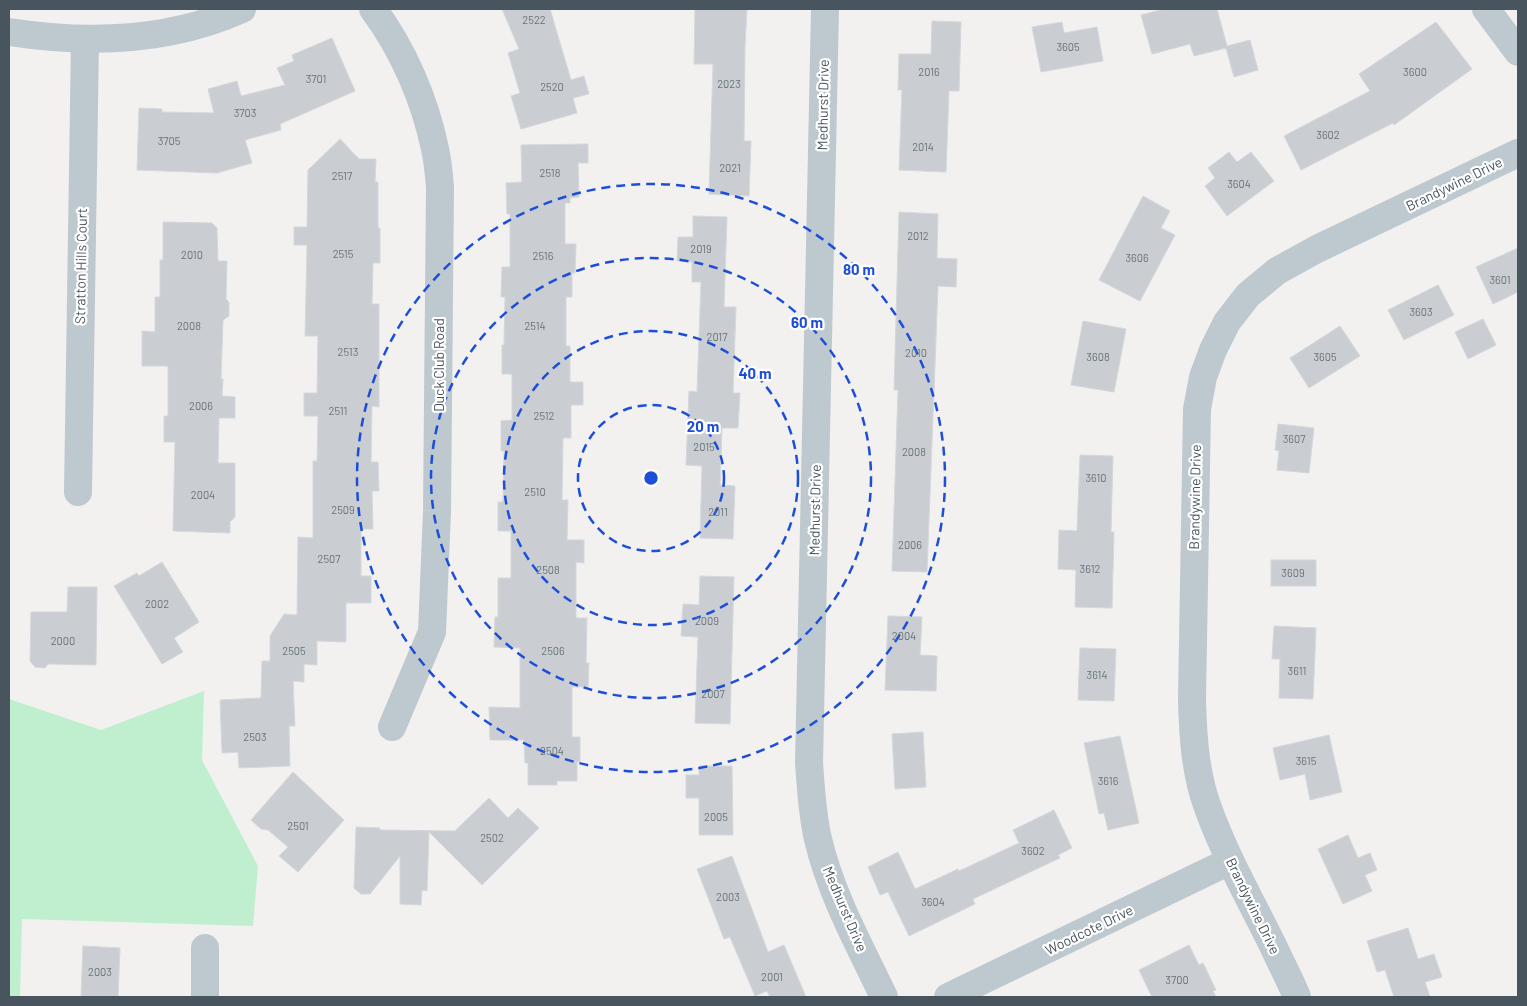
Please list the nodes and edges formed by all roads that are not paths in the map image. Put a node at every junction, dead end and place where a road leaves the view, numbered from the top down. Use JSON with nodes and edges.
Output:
{"nodes":[{"id":1,"x":242,"y":9,"type":"edge"},
{"id":2,"x":373,"y":9,"type":"edge"},
{"id":3,"x":825,"y":9,"type":"edge"},
{"id":4,"x":1486,"y":9,"type":"edge"},
{"id":5,"x":9,"y":32,"type":"edge"},
{"id":6,"x":85,"y":40,"type":"junction"},
{"id":7,"x":1518,"y":52,"type":"edge"},
{"id":8,"x":1518,"y":153,"type":"edge"},
{"id":9,"x":78,"y":492,"type":"dead end"},
{"id":10,"x":392,"y":728,"type":"dead end"},
{"id":11,"x":1230,"y":861,"type":"junction"},
{"id":12,"x":205,"y":948,"type":"dead end"},
{"id":13,"x":205,"y":997,"type":"edge"},
{"id":14,"x":884,"y":997,"type":"edge"},
{"id":15,"x":948,"y":997,"type":"edge"},
{"id":16,"x":1296,"y":997,"type":"edge"}],
"edges":[{"from":1,"to":6,"type":"street"},
{"from":2,"to":10,"type":"street","name":"Duck Club Road"},
{"from":3,"to":14,"type":"street","name":"Medhurst Drive"},
{"from":4,"to":7,"type":"street"},
{"from":5,"to":6,"type":"street"},
{"from":6,"to":9,"type":"street","name":"Stratton Hills Court"},
{"from":8,"to":11,"type":"street","name":"Brandywine Drive"},
{"from":11,"to":15,"type":"street","name":"Woodcote Drive"},
{"from":11,"to":16,"type":"street","name":"Brandywine Drive"},
{"from":12,"to":13,"type":"street"}]}
